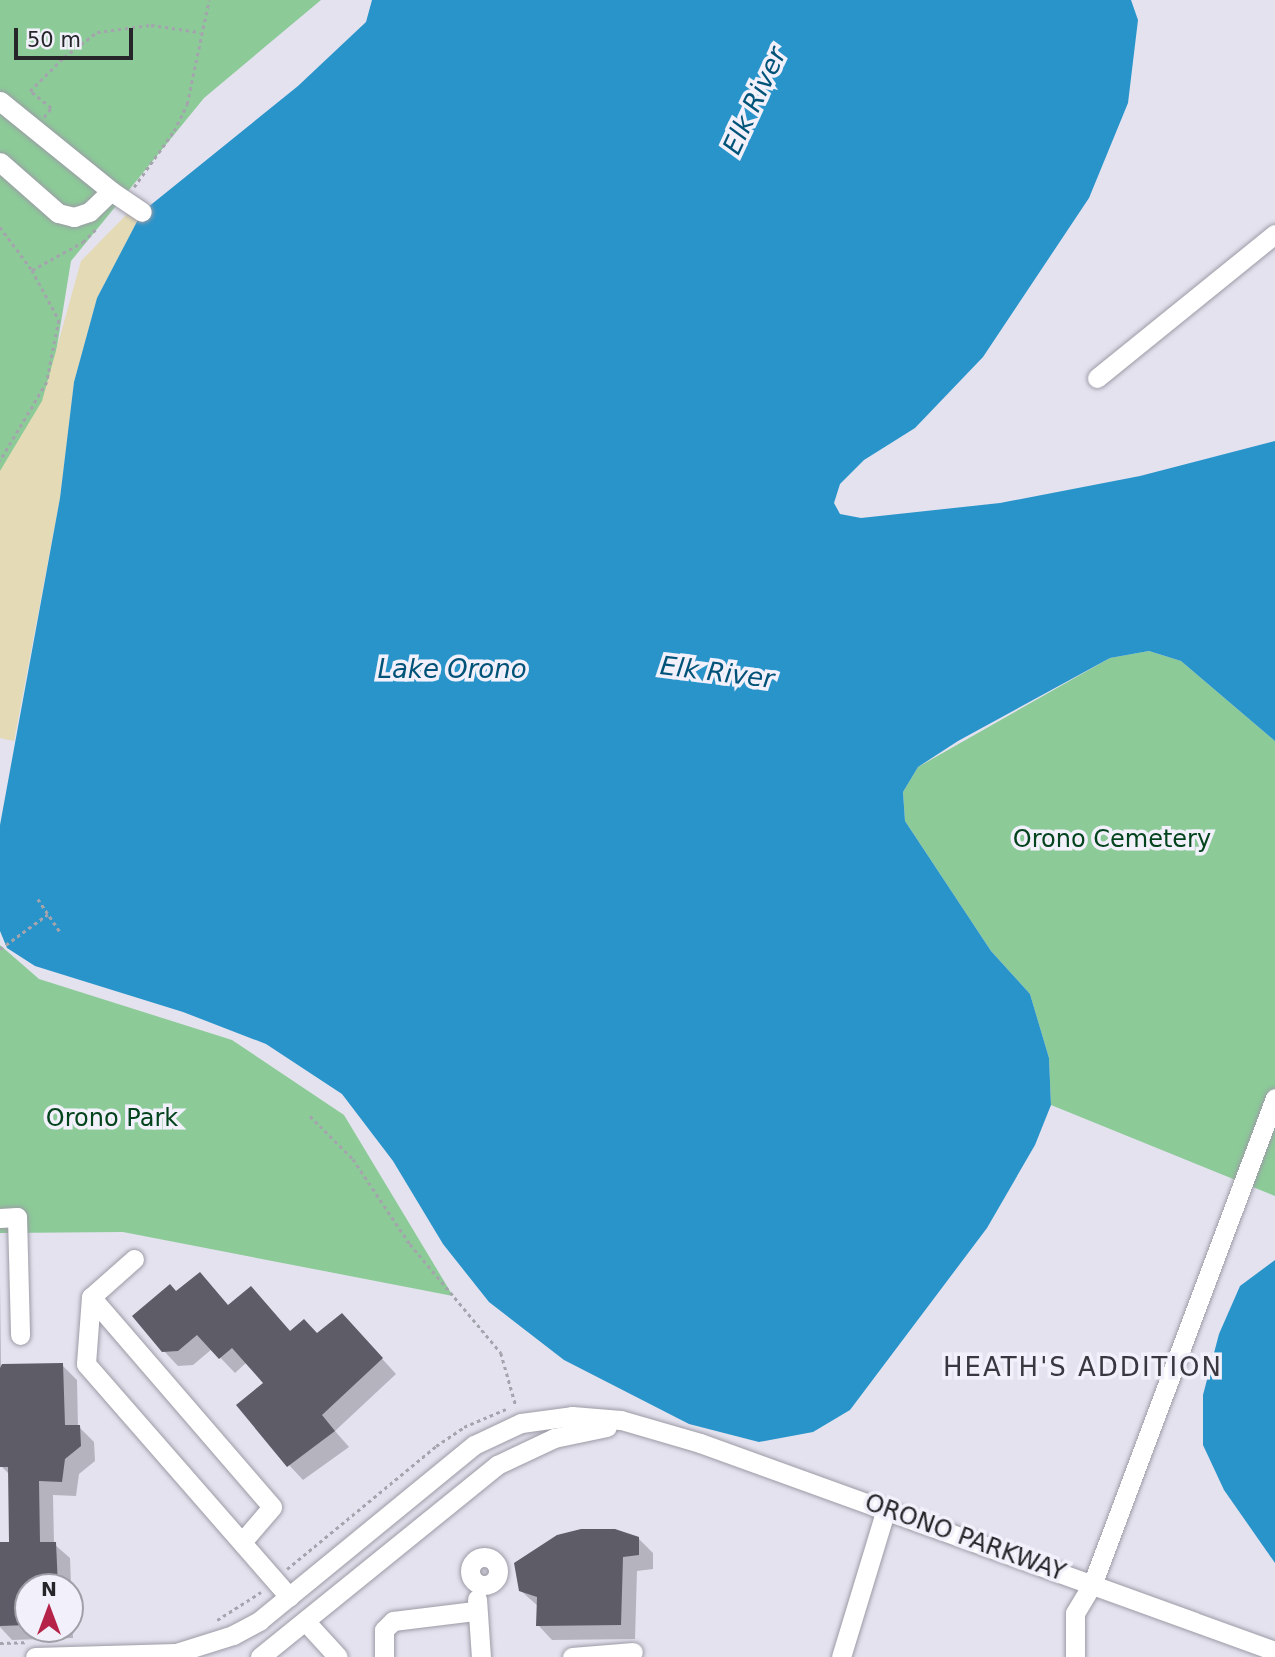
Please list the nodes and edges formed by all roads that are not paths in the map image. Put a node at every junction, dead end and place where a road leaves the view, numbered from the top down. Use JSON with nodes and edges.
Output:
{"nodes":[{"id":1,"x":0,"y":101,"type":"edge"},
{"id":2,"x":0,"y":162,"type":"edge"},
{"id":3,"x":111,"y":191,"type":"junction"},
{"id":4,"x":142,"y":212,"type":"dead end"},
{"id":5,"x":1275,"y":234,"type":"edge"},
{"id":6,"x":1097,"y":378,"type":"dead end"},
{"id":7,"x":1275,"y":1098,"type":"edge"},
{"id":8,"x":0,"y":1218,"type":"edge"},
{"id":9,"x":134,"y":1259,"type":"dead end"},
{"id":10,"x":91,"y":1297,"type":"junction"},
{"id":11,"x":20,"y":1335,"type":"dead end"},
{"id":12,"x":654,"y":1429,"type":"junction"},
{"id":13,"x":886,"y":1509,"type":"junction"},
{"id":14,"x":242,"y":1542,"type":"junction"},
{"id":15,"x":479,"y":1584,"type":"dead end"},
{"id":16,"x":1092,"y":1585,"type":"junction"},
{"id":17,"x":289,"y":1597,"type":"junction"},
{"id":18,"x":474,"y":1611,"type":"junction"},
{"id":19,"x":306,"y":1622,"type":"junction"},
{"id":20,"x":31,"y":1650,"type":"edge"},
{"id":21,"x":1275,"y":1651,"type":"edge"},
{"id":22,"x":633,"y":1652,"type":"dead end"},
{"id":23,"x":176,"y":1655,"type":"edge"},
{"id":24,"x":260,"y":1657,"type":"edge"},
{"id":25,"x":338,"y":1657,"type":"edge"},
{"id":26,"x":384,"y":1657,"type":"edge"},
{"id":27,"x":481,"y":1657,"type":"edge"},
{"id":28,"x":572,"y":1657,"type":"edge"},
{"id":29,"x":841,"y":1657,"type":"edge"},
{"id":30,"x":1075,"y":1657,"type":"edge"}],
"edges":[{"from":1,"to":3,"type":"street"},
{"from":2,"to":3,"type":"street"},
{"from":3,"to":4,"type":"street"},
{"from":5,"to":6,"type":"street"},
{"from":7,"to":16,"type":"street"},
{"from":8,"to":11,"type":"street"},
{"from":9,"to":10,"type":"street"},
{"from":10,"to":14,"type":"street"},
{"from":10,"to":14,"type":"street"},
{"from":12,"to":13,"type":"street","name":"ORONO PARKWAY"},
{"from":12,"to":17,"type":"street"},
{"from":12,"to":19,"type":"street"},
{"from":13,"to":16,"type":"street","name":"ORONO PARKWAY"},
{"from":13,"to":29,"type":"street"},
{"from":14,"to":17,"type":"street"},
{"from":15,"to":18,"type":"street"},
{"from":16,"to":21,"type":"street","name":"ORONO PARKWAY"},
{"from":16,"to":30,"type":"street"},
{"from":17,"to":23,"type":"street"},
{"from":18,"to":26,"type":"street"},
{"from":18,"to":27,"type":"street"},
{"from":19,"to":24,"type":"street"},
{"from":19,"to":25,"type":"street"},
{"from":20,"to":23,"type":"street"},
{"from":22,"to":28,"type":"street"}]}
